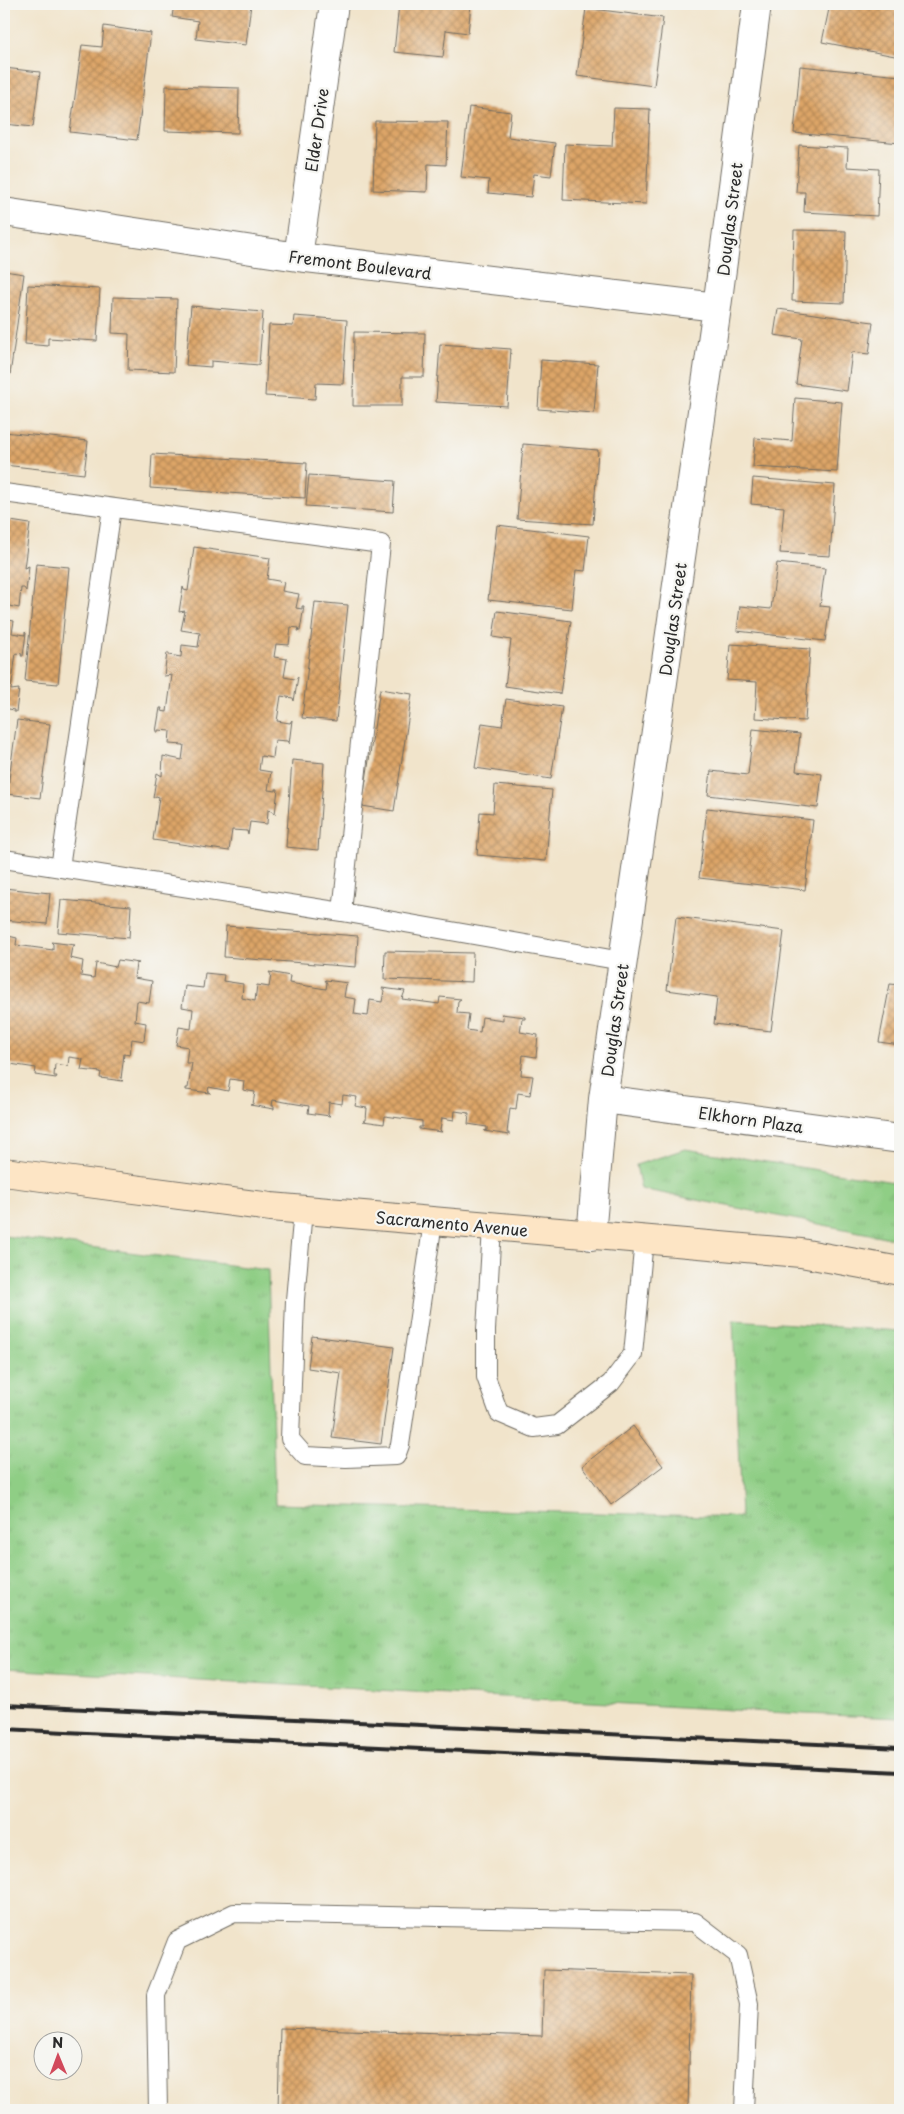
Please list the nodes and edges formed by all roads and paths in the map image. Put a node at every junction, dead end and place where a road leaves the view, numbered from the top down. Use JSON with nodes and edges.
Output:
{"nodes":[{"id":1,"x":334,"y":4,"type":"edge"},
{"id":2,"x":757,"y":4,"type":"edge"},
{"id":3,"x":4,"y":212,"type":"edge"},
{"id":4,"x":298,"y":257,"type":"junction"},
{"id":5,"x":717,"y":307,"type":"junction"},
{"id":6,"x":4,"y":493,"type":"edge"},
{"id":7,"x":112,"y":508,"type":"junction"},
{"id":8,"x":4,"y":859,"type":"edge"},
{"id":9,"x":60,"y":868,"type":"junction"},
{"id":10,"x":342,"y":912,"type":"junction"},
{"id":11,"x":622,"y":961,"type":"junction"},
{"id":12,"x":603,"y":1099,"type":"junction"},
{"id":13,"x":900,"y":1139,"type":"edge"},
{"id":14,"x":4,"y":1172,"type":"edge"},
{"id":15,"x":303,"y":1210,"type":"junction"},
{"id":16,"x":433,"y":1222,"type":"junction"},
{"id":17,"x":492,"y":1227,"type":"junction"},
{"id":18,"x":591,"y":1236,"type":"junction"},
{"id":19,"x":644,"y":1240,"type":"junction"},
{"id":20,"x":900,"y":1271,"type":"edge"},
{"id":21,"x":158,"y":2110,"type":"edge"},
{"id":22,"x":744,"y":2110,"type":"edge"}],
"edges":[{"from":1,"to":4,"type":"street","name":"Elder Drive"},
{"from":2,"to":5,"type":"street","name":"Douglas Street"},
{"from":3,"to":4,"type":"street","name":"Fremont Boulevard"},
{"from":4,"to":5,"type":"street","name":"Fremont Boulevard"},
{"from":5,"to":11,"type":"street","name":"Douglas Street"},
{"from":6,"to":7,"type":"lane"},
{"from":7,"to":9,"type":"lane"},
{"from":7,"to":10,"type":"lane"},
{"from":8,"to":9,"type":"lane"},
{"from":9,"to":10,"type":"lane"},
{"from":10,"to":11,"type":"lane"},
{"from":11,"to":12,"type":"street","name":"Douglas Street"},
{"from":12,"to":13,"type":"street","name":"Elkhorn Plaza"},
{"from":12,"to":18,"type":"street","name":"Douglas Street"},
{"from":14,"to":15,"type":"main road","name":"Sacramento Avenue"},
{"from":15,"to":16,"type":"main road","name":"Sacramento Avenue"},
{"from":15,"to":16,"type":"lane"},
{"from":16,"to":17,"type":"main road","name":"Sacramento Avenue"},
{"from":17,"to":18,"type":"main road","name":"Sacramento Avenue"},
{"from":17,"to":19,"type":"lane"},
{"from":18,"to":19,"type":"main road","name":"Sacramento Avenue"},
{"from":19,"to":20,"type":"main road","name":"Sacramento Avenue"},
{"from":21,"to":22,"type":"lane"}]}
